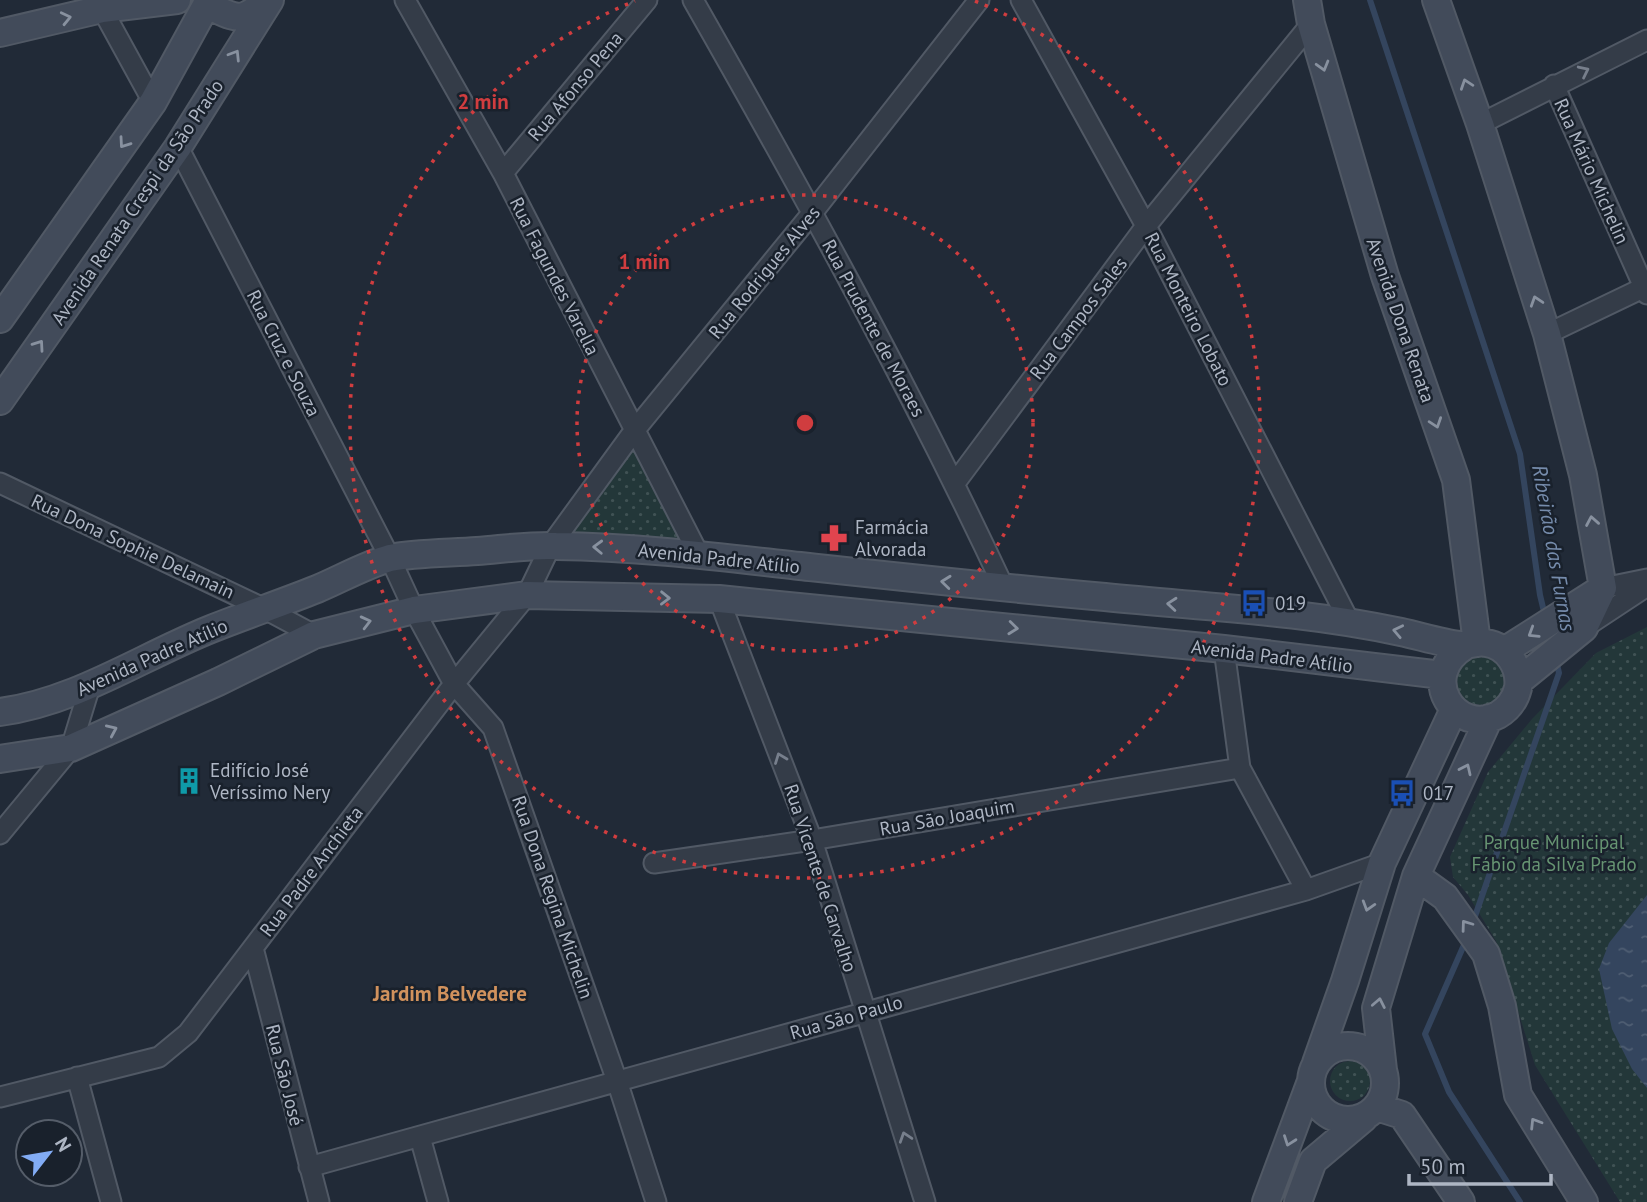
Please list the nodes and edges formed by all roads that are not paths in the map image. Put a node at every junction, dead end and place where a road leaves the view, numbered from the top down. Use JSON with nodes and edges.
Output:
{"nodes":[{"id":1,"x":177,"y":0,"type":"edge"},
{"id":2,"x":211,"y":0,"type":"edge"},
{"id":3,"x":269,"y":0,"type":"edge"},
{"id":4,"x":405,"y":0,"type":"edge"},
{"id":5,"x":648,"y":0,"type":"edge"},
{"id":6,"x":693,"y":0,"type":"edge"},
{"id":7,"x":979,"y":0,"type":"edge"},
{"id":8,"x":1021,"y":0,"type":"edge"},
{"id":9,"x":1436,"y":0,"type":"edge"},
{"id":10,"x":102,"y":9,"type":"junction"},
{"id":11,"x":1309,"y":12,"type":"edge"},
{"id":12,"x":0,"y":33,"type":"edge"},
{"id":13,"x":1647,"y":40,"type":"edge"},
{"id":14,"x":1554,"y":85,"type":"junction"},
{"id":15,"x":153,"y":102,"type":"junction"},
{"id":16,"x":1480,"y":124,"type":"junction"},
{"id":17,"x":178,"y":148,"type":"junction"},
{"id":18,"x":503,"y":173,"type":"junction"},
{"id":19,"x":813,"y":212,"type":"junction"},
{"id":20,"x":1146,"y":226,"type":"junction"},
{"id":21,"x":1646,"y":290,"type":"edge"},
{"id":22,"x":1,"y":316,"type":"edge"},
{"id":23,"x":1547,"y":334,"type":"junction"},
{"id":24,"x":0,"y":401,"type":"edge"},
{"id":25,"x":634,"y":432,"type":"junction"},
{"id":26,"x":0,"y":483,"type":"edge"},
{"id":27,"x":955,"y":484,"type":"junction"},
{"id":28,"x":551,"y":545,"type":"junction"},
{"id":29,"x":699,"y":555,"type":"junction"},
{"id":30,"x":390,"y":558,"type":"junction"},
{"id":31,"x":1647,"y":579,"type":"edge"},
{"id":32,"x":1647,"y":586,"type":"edge"},
{"id":33,"x":1004,"y":588,"type":"junction"},
{"id":34,"x":1604,"y":588,"type":"junction"},
{"id":35,"x":527,"y":595,"type":"junction"},
{"id":36,"x":719,"y":599,"type":"junction"},
{"id":37,"x":267,"y":610,"type":"junction"},
{"id":38,"x":414,"y":610,"type":"junction"},
{"id":39,"x":1349,"y":621,"type":"junction"},
{"id":40,"x":1584,"y":628,"type":"junction"},
{"id":41,"x":314,"y":635,"type":"junction"},
{"id":42,"x":1471,"y":644,"type":"junction"},
{"id":43,"x":1224,"y":649,"type":"junction"},
{"id":44,"x":1504,"y":651,"type":"junction"},
{"id":45,"x":1367,"y":667,"type":"junction"},
{"id":46,"x":1442,"y":675,"type":"junction"},
{"id":47,"x":1519,"y":681,"type":"junction"},
{"id":48,"x":454,"y":684,"type":"junction"},
{"id":49,"x":90,"y":686,"type":"junction"},
{"id":50,"x":1454,"y":709,"type":"junction"},
{"id":51,"x":0,"y":712,"type":"edge"},
{"id":52,"x":1489,"y":718,"type":"junction"},
{"id":53,"x":71,"y":748,"type":"junction"},
{"id":54,"x":0,"y":759,"type":"edge"},
{"id":55,"x":1240,"y":768,"type":"junction"},
{"id":56,"x":0,"y":834,"type":"edge"},
{"id":57,"x":812,"y":840,"type":"junction"},
{"id":58,"x":654,"y":863,"type":"dead end"},
{"id":59,"x":1382,"y":863,"type":"junction"},
{"id":60,"x":1416,"y":876,"type":"junction"},
{"id":61,"x":1306,"y":890,"type":"junction"},
{"id":62,"x":253,"y":948,"type":"junction"},
{"id":63,"x":865,"y":1011,"type":"junction"},
{"id":64,"x":1383,"y":1070,"type":"junction"},
{"id":65,"x":1314,"y":1072,"type":"junction"},
{"id":66,"x":76,"y":1077,"type":"junction"},
{"id":67,"x":617,"y":1081,"type":"junction"},
{"id":68,"x":0,"y":1097,"type":"edge"},
{"id":69,"x":1381,"y":1113,"type":"junction"},
{"id":70,"x":420,"y":1137,"type":"junction"},
{"id":71,"x":309,"y":1167,"type":"junction"},
{"id":72,"x":111,"y":1202,"type":"edge"},
{"id":73,"x":319,"y":1202,"type":"edge"},
{"id":74,"x":438,"y":1202,"type":"edge"},
{"id":75,"x":656,"y":1202,"type":"edge"},
{"id":76,"x":925,"y":1202,"type":"edge"},
{"id":77,"x":1266,"y":1202,"type":"edge"},
{"id":78,"x":1298,"y":1202,"type":"edge"},
{"id":79,"x":1461,"y":1202,"type":"edge"},
{"id":80,"x":1584,"y":1202,"type":"edge"}],
"edges":[{"from":1,"to":10,"type":"street"},
{"from":2,"to":3,"type":"street"},
{"from":2,"to":15,"type":"street"},
{"from":17,"to":3,"type":"street","name":"Avenida Renata Crespi da São Prado","one_way":true},
{"from":4,"to":18,"type":"street","name":"Rua Fagundes Varella"},
{"from":5,"to":18,"type":"street","name":"Rua Afonso Pena"},
{"from":6,"to":19,"type":"street","name":"Rua Prudente de Moraes"},
{"from":7,"to":19,"type":"street","name":"Rua Rodrigues Alves"},
{"from":8,"to":20,"type":"street","name":"Rua Monteiro Lobato"},
{"from":16,"to":9,"type":"street","one_way":true},
{"from":12,"to":10,"type":"street","one_way":true},
{"from":10,"to":15,"type":"street"},
{"from":11,"to":20,"type":"street","name":"Rua Campos Sales"},
{"from":11,"to":42,"type":"street","name":"Avenida Dona Renata","one_way":true},
{"from":14,"to":13,"type":"street","one_way":true},
{"from":14,"to":16,"type":"street"},
{"from":14,"to":21,"type":"street","name":"Rua Mário Michelin"},
{"from":15,"to":22,"type":"street","one_way":true},
{"from":23,"to":16,"type":"street","one_way":true},
{"from":24,"to":17,"type":"street","name":"Avenida Renata Crespi da São Prado","one_way":true},
{"from":17,"to":30,"type":"street","name":"Rua Cruz e Souza"},
{"from":18,"to":25,"type":"street","name":"Rua Fagundes Varella"},
{"from":19,"to":25,"type":"street","name":"Rua Rodrigues Alves"},
{"from":19,"to":27,"type":"street","name":"Rua Prudente de Moraes"},
{"from":20,"to":27,"type":"street","name":"Rua Campos Sales"},
{"from":20,"to":39,"type":"street","name":"Rua Monteiro Lobato"},
{"from":21,"to":23,"type":"street"},
{"from":34,"to":23,"type":"street","one_way":true},
{"from":25,"to":28,"type":"street","name":"Rua Rodrigues Alves"},
{"from":25,"to":29,"type":"street","name":"Rua Fagundes Varella"},
{"from":26,"to":37,"type":"street","name":"Rua Dona Sophie Delamain"},
{"from":27,"to":33,"type":"street","name":"Rua Prudente de Moraes"},
{"from":29,"to":28,"type":"street","name":"Avenida Padre Atílio","one_way":true},
{"from":28,"to":30,"type":"street","name":"Avenida Padre Atílio"},
{"from":28,"to":35,"type":"street","name":"Rua Padre Anchieta"},
{"from":33,"to":29,"type":"street","name":"Avenida Padre Atílio","one_way":true},
{"from":30,"to":37,"type":"street","name":"Avenida Padre Atílio"},
{"from":30,"to":38,"type":"street","name":"Rua Cruz e Souza"},
{"from":31,"to":34,"type":"street"},
{"from":32,"to":40,"type":"street"},
{"from":39,"to":33,"type":"street","name":"Avenida Padre Atílio","one_way":true},
{"from":34,"to":40,"type":"street"},
{"from":34,"to":44,"type":"street","one_way":true},
{"from":35,"to":36,"type":"street","name":"Avenida Padre Atílio","one_way":true},
{"from":35,"to":38,"type":"street","name":"Avenida Padre Atílio"},
{"from":35,"to":48,"type":"street","name":"Rua Padre Anchieta"},
{"from":36,"to":43,"type":"street","name":"Avenida Padre Atílio","one_way":true},
{"from":57,"to":36,"type":"street","name":"Rua Vicente de Carvalho","one_way":true},
{"from":37,"to":41,"type":"street","name":"Rua Dona Sophie Delamain"},
{"from":37,"to":49,"type":"street","name":"Avenida Padre Atílio"},
{"from":41,"to":38,"type":"street","name":"Avenida Padre Atílio","one_way":true},
{"from":38,"to":48,"type":"street","name":"Rua Dona Regina Michelin"},
{"from":42,"to":39,"type":"street","name":"Avenida Padre Atílio","one_way":true},
{"from":39,"to":45,"type":"street"},
{"from":40,"to":47,"type":"street"},
{"from":53,"to":41,"type":"street","name":"Avenida Padre Atílio","one_way":true},
{"from":42,"to":44,"type":"street"},
{"from":42,"to":46,"type":"street"},
{"from":43,"to":45,"type":"street","name":"Avenida Padre Atílio"},
{"from":43,"to":55,"type":"street"},
{"from":44,"to":47,"type":"street"},
{"from":45,"to":46,"type":"street","name":"Avenida Padre Atílio"},
{"from":46,"to":50,"type":"street"},
{"from":47,"to":52,"type":"street"},
{"from":48,"to":62,"type":"street","name":"Rua Padre Anchieta"},
{"from":48,"to":67,"type":"street","name":"Rua Dona Regina Michelin"},
{"from":49,"to":51,"type":"street","name":"Avenida Padre Atílio"},
{"from":49,"to":53,"type":"street"},
{"from":50,"to":52,"type":"street"},
{"from":50,"to":59,"type":"street"},
{"from":60,"to":52,"type":"street","one_way":true},
{"from":53,"to":54,"type":"street","name":"Avenida Padre Atílio"},
{"from":53,"to":56,"type":"street"},
{"from":55,"to":57,"type":"street","name":"Rua São Joaquim"},
{"from":55,"to":61,"type":"street"},
{"from":57,"to":58,"type":"street","name":"Rua São Joaquim"},
{"from":57,"to":63,"type":"street","name":"Rua Vicente de Carvalho"},
{"from":59,"to":61,"type":"street","name":"Rua São Paulo"},
{"from":59,"to":65,"type":"street","one_way":true},
{"from":64,"to":60,"type":"street","one_way":true},
{"from":80,"to":60,"type":"street","one_way":true},
{"from":61,"to":63,"type":"street","name":"Rua São Paulo"},
{"from":62,"to":66,"type":"street","name":"Rua Padre Anchieta"},
{"from":62,"to":71,"type":"street","name":"Rua São José"},
{"from":63,"to":67,"type":"street","name":"Rua São Paulo"},
{"from":76,"to":63,"type":"street","name":"Rua Vicente de Carvalho","one_way":true},
{"from":64,"to":65,"type":"street"},
{"from":64,"to":69,"type":"street"},
{"from":65,"to":69,"type":"street"},
{"from":65,"to":77,"type":"street","one_way":true},
{"from":66,"to":68,"type":"street","name":"Rua Padre Anchieta"},
{"from":66,"to":72,"type":"street"},
{"from":67,"to":70,"type":"street","name":"Rua São Paulo"},
{"from":67,"to":75,"type":"street","name":"Rua Dona Regina Michelin"},
{"from":69,"to":78,"type":"street"},
{"from":69,"to":79,"type":"street"},
{"from":70,"to":71,"type":"street","name":"Rua São Paulo"},
{"from":70,"to":74,"type":"street"},
{"from":71,"to":73,"type":"street","name":"Rua São José"}]}
